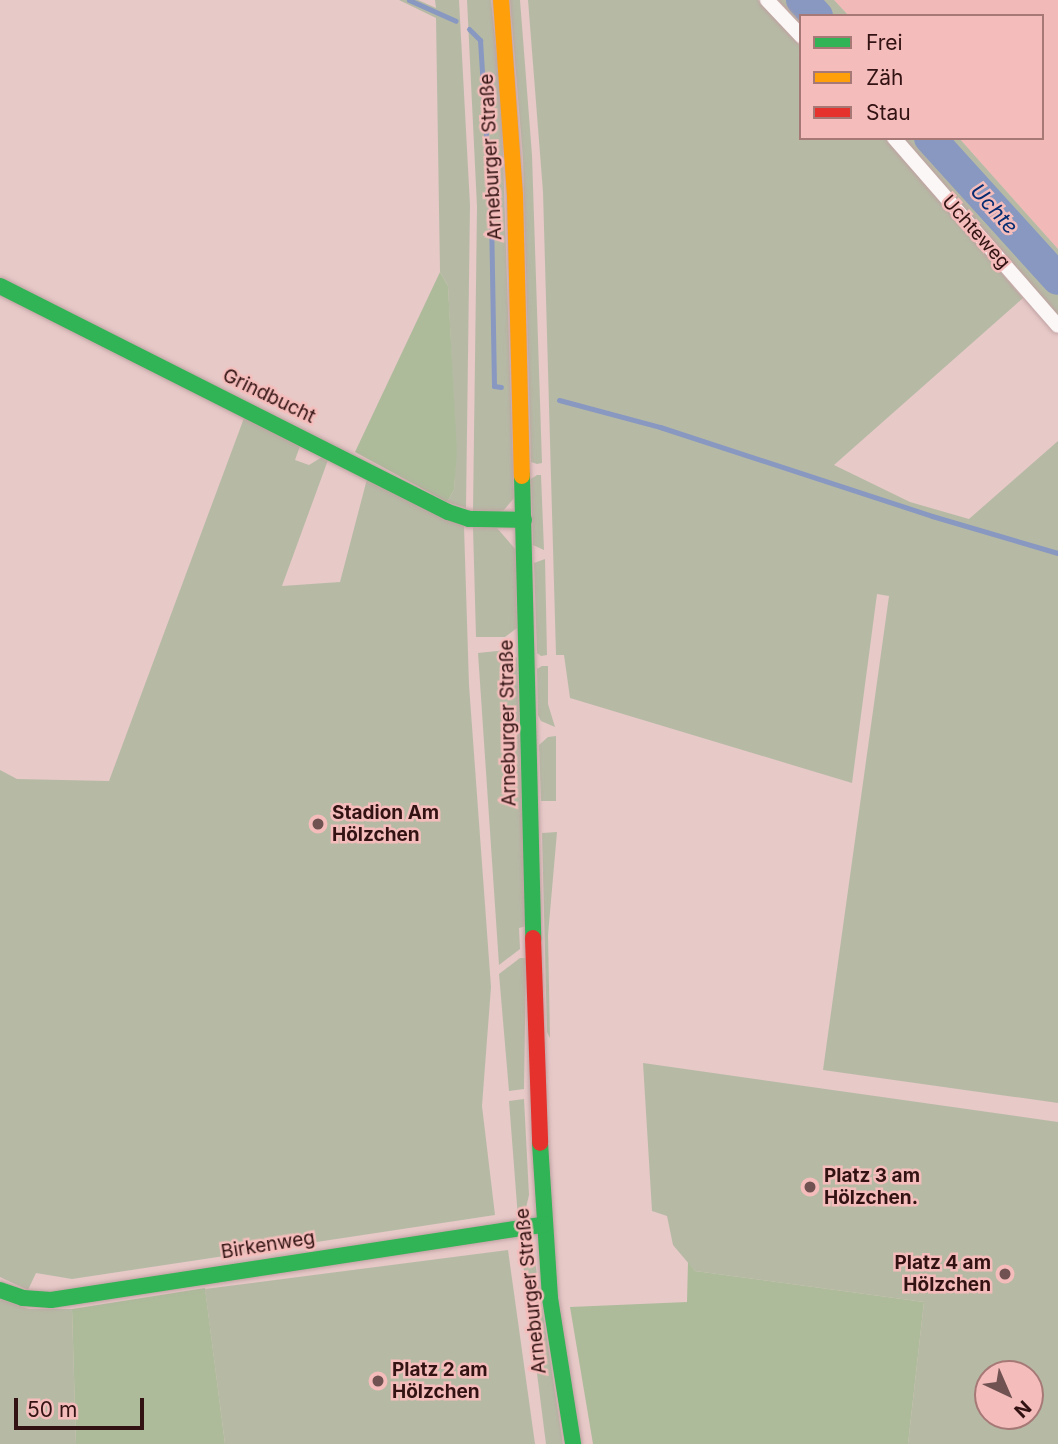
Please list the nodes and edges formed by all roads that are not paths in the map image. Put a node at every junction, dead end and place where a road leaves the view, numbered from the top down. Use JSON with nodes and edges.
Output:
{"nodes":[{"id":1,"x":501,"y":0,"type":"edge"},
{"id":2,"x":767,"y":0,"type":"edge"},
{"id":3,"x":799,"y":34,"type":"edge"},
{"id":4,"x":896,"y":140,"type":"edge"},
{"id":5,"x":0,"y":286,"type":"edge"},
{"id":6,"x":1058,"y":326,"type":"edge"},
{"id":7,"x":524,"y":520,"type":"junction"},
{"id":8,"x":544,"y":1225,"type":"junction"},
{"id":9,"x":0,"y":1290,"type":"edge"},
{"id":10,"x":573,"y":1444,"type":"edge"}],
"edges":[{"from":1,"to":7,"type":"main road","name":"Arneburger Straße"},
{"from":2,"to":3,"type":"street"},
{"from":4,"to":6,"type":"street","name":"Uchteweg"},
{"from":5,"to":7,"type":"main road","name":"Grindbucht"},
{"from":7,"to":8,"type":"main road","name":"Arneburger Straße"},
{"from":8,"to":9,"type":"main road","name":"Birkenweg"},
{"from":8,"to":10,"type":"main road","name":"Arneburger Straße"}]}
